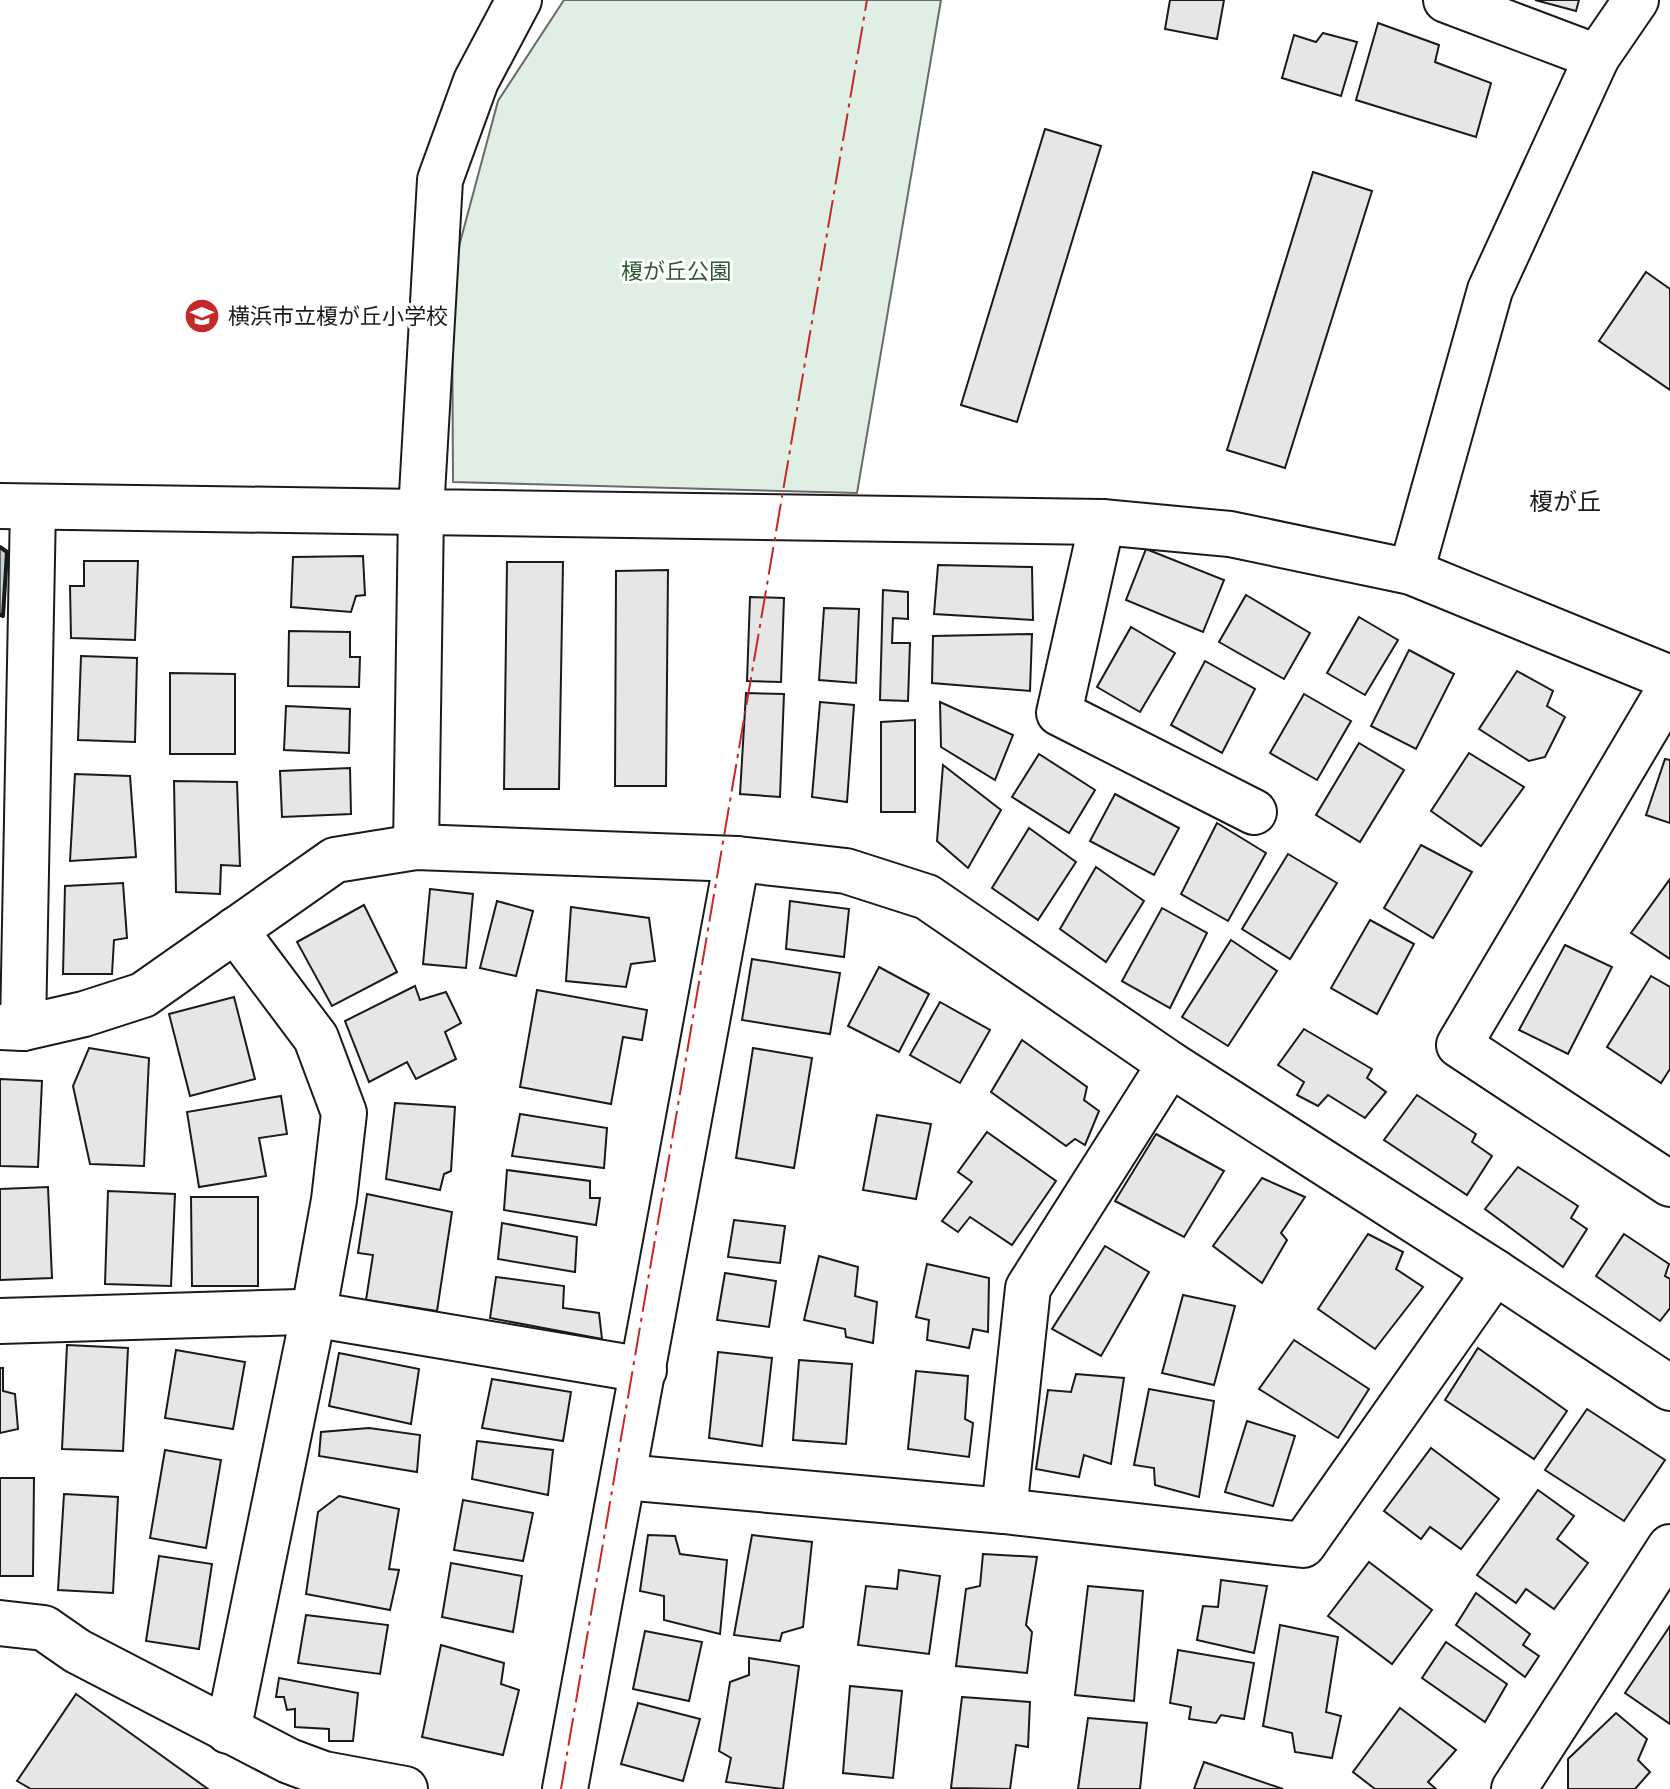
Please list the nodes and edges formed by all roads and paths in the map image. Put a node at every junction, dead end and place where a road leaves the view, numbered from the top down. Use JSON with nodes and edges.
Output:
{"nodes":[{"id":1,"x":519,"y":0,"type":"edge"},
{"id":2,"x":1446,"y":0,"type":"edge"},
{"id":3,"x":1636,"y":0,"type":"edge"},
{"id":4,"x":1597,"y":57,"type":"junction"},
{"id":5,"x":16,"y":506,"type":"edge"},
{"id":6,"x":421,"y":512,"type":"junction"},
{"id":7,"x":1102,"y":522,"type":"junction"},
{"id":8,"x":1411,"y":572,"type":"junction"},
{"id":9,"x":1670,"y":678,"type":"edge"},
{"id":10,"x":1670,"y":688,"type":"edge"},
{"id":11,"x":1254,"y":812,"type":"dead end"},
{"id":12,"x":416,"y":847,"type":"junction"},
{"id":13,"x":737,"y":859,"type":"junction"},
{"id":14,"x":235,"y":930,"type":"junction"},
{"id":15,"x":12,"y":1028,"type":"edge"},
{"id":16,"x":1170,"y":1064,"type":"junction"},
{"id":17,"x":1670,"y":1184,"type":"edge"},
{"id":18,"x":1495,"y":1272,"type":"junction"},
{"id":19,"x":313,"y":1316,"type":"junction"},
{"id":20,"x":0,"y":1321,"type":"edge"},
{"id":21,"x":644,"y":1370,"type":"junction"},
{"id":22,"x":1670,"y":1388,"type":"edge"},
{"id":23,"x":624,"y":1477,"type":"junction"},
{"id":24,"x":1004,"y":1511,"type":"junction"},
{"id":25,"x":1670,"y":1547,"type":"edge"},
{"id":26,"x":0,"y":1623,"type":"edge"},
{"id":27,"x":228,"y":1731,"type":"junction"},
{"id":28,"x":405,"y":1789,"type":"edge"},
{"id":29,"x":565,"y":1789,"type":"edge"},
{"id":30,"x":1514,"y":1789,"type":"edge"}],
"edges":[{"from":1,"to":6,"type":"street"},
{"from":2,"to":4,"type":"street"},
{"from":3,"to":4,"type":"street"},
{"from":4,"to":8,"type":"street"},
{"from":5,"to":6,"type":"street"},
{"from":5,"to":15,"type":"street"},
{"from":6,"to":7,"type":"street"},
{"from":6,"to":12,"type":"street"},
{"from":7,"to":8,"type":"street"},
{"from":7,"to":11,"type":"street"},
{"from":8,"to":9,"type":"street"},
{"from":10,"to":17,"type":"street"},
{"from":12,"to":13,"type":"street"},
{"from":12,"to":14,"type":"street"},
{"from":13,"to":16,"type":"street"},
{"from":13,"to":21,"type":"street"},
{"from":14,"to":15,"type":"street"},
{"from":14,"to":19,"type":"street"},
{"from":16,"to":18,"type":"street"},
{"from":16,"to":24,"type":"street"},
{"from":18,"to":22,"type":"street"},
{"from":18,"to":24,"type":"street"},
{"from":19,"to":20,"type":"street"},
{"from":19,"to":21,"type":"street"},
{"from":19,"to":27,"type":"street"},
{"from":21,"to":23,"type":"street"},
{"from":23,"to":24,"type":"street"},
{"from":23,"to":29,"type":"street"},
{"from":25,"to":30,"type":"street"},
{"from":26,"to":27,"type":"street"},
{"from":27,"to":28,"type":"street"}]}
